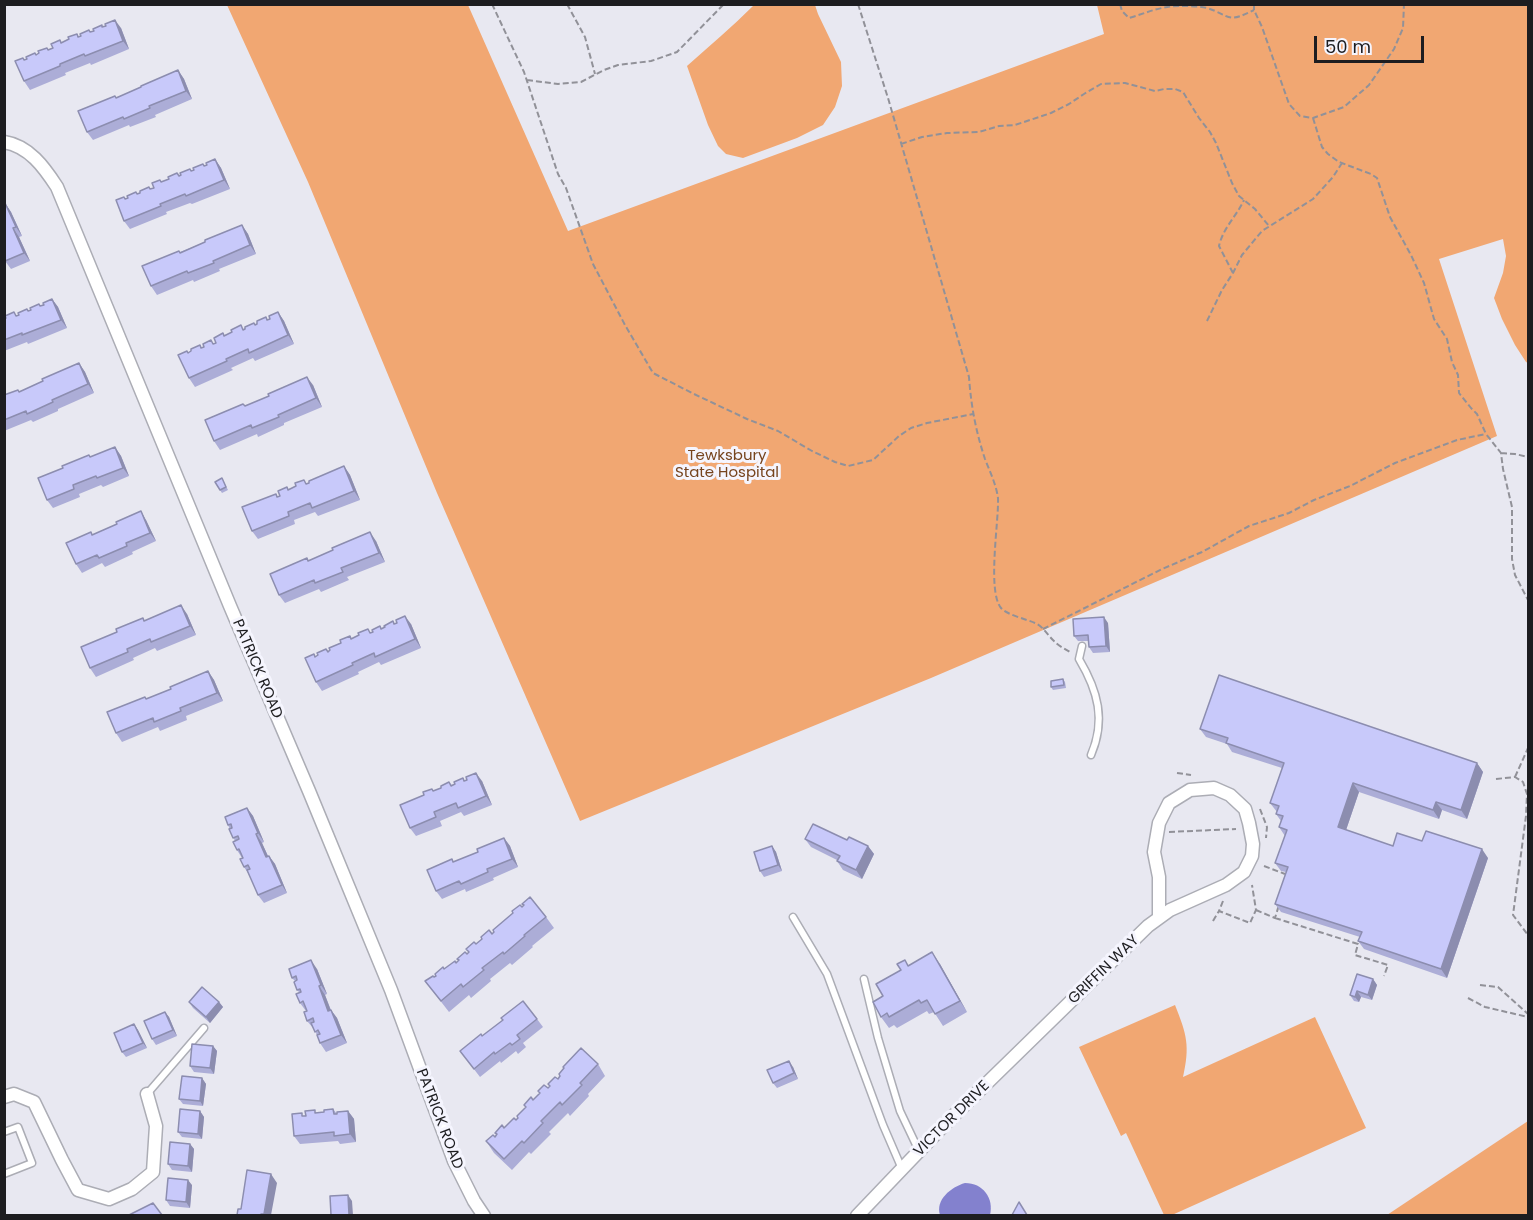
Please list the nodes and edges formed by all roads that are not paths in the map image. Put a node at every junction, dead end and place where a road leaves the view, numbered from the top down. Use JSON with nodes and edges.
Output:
{"nodes":[{"id":1,"x":4,"y":142,"type":"edge"},
{"id":2,"x":1082,"y":646,"type":"dead end"},
{"id":3,"x":1091,"y":755,"type":"dead end"},
{"id":4,"x":793,"y":917,"type":"dead end"},
{"id":5,"x":1159,"y":917,"type":"junction"},
{"id":6,"x":864,"y":979,"type":"dead end"},
{"id":7,"x":1049,"y":1023,"type":"joint"},
{"id":8,"x":204,"y":1028,"type":"dead end"},
{"id":9,"x":147,"y":1094,"type":"joint"},
{"id":10,"x":4,"y":1097,"type":"edge"},
{"id":11,"x":4,"y":1132,"type":"edge"},
{"id":12,"x":919,"y":1151,"type":"junction"},
{"id":13,"x":902,"y":1169,"type":"junction"},
{"id":14,"x":4,"y":1174,"type":"edge"},
{"id":15,"x":864,"y":1213,"type":"edge"},
{"id":16,"x":484,"y":1215,"type":"edge"}],
"edges":[{"from":1,"to":16,"type":"street","name":"PATRICK ROAD"},
{"from":2,"to":3,"type":"lane"},
{"from":4,"to":13,"type":"lane"},
{"from":5,"to":5,"type":"street","name":"GRIFFIN WAY"},
{"from":5,"to":7,"type":"street","name":"GRIFFIN WAY"},
{"from":6,"to":12,"type":"lane"},
{"from":7,"to":12,"type":"street","name":"VICTOR DRIVE"},
{"from":8,"to":9,"type":"lane"},
{"from":9,"to":10,"type":"street"},
{"from":11,"to":14,"type":"lane"},
{"from":12,"to":13,"type":"street","name":"VICTOR DRIVE"},
{"from":13,"to":15,"type":"street","name":"VICTOR DRIVE"}]}
